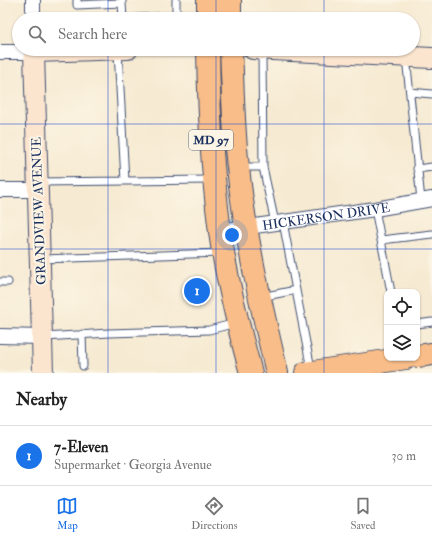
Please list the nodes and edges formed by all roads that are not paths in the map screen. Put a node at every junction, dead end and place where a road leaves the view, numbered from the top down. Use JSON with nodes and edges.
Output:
{"nodes":[{"id":1,"x":32,"y":0,"type":"edge"},
{"id":2,"x":77,"y":0,"type":"edge"},
{"id":3,"x":176,"y":0,"type":"edge"},
{"id":4,"x":208,"y":0,"type":"edge"},
{"id":5,"x":230,"y":0,"type":"edge"},
{"id":6,"x":122,"y":2,"type":"edge"},
{"id":7,"x":33,"y":12,"type":"edge"},
{"id":8,"x":123,"y":12,"type":"edge"},
{"id":9,"x":176,"y":12,"type":"edge"},
{"id":10,"x":208,"y":12,"type":"edge"},
{"id":11,"x":230,"y":12,"type":"edge"},
{"id":12,"x":0,"y":52,"type":"edge"},
{"id":13,"x":12,"y":52,"type":"edge"},
{"id":14,"x":34,"y":56,"type":"edge"},
{"id":15,"x":118,"y":56,"type":"edge"},
{"id":16,"x":208,"y":56,"type":"edge"},
{"id":17,"x":231,"y":56,"type":"edge"},
{"id":18,"x":262,"y":56,"type":"edge"},
{"id":19,"x":406,"y":56,"type":"edge"},
{"id":20,"x":420,"y":56,"type":"edge"},
{"id":21,"x":432,"y":58,"type":"edge"},
{"id":22,"x":410,"y":92,"type":"junction"},
{"id":23,"x":432,"y":94,"type":"edge"},
{"id":24,"x":263,"y":167,"type":"junction"},
{"id":25,"x":432,"y":167,"type":"edge"},
{"id":26,"x":238,"y":168,"type":"junction"},
{"id":27,"x":417,"y":170,"type":"junction"},
{"id":28,"x":214,"y":180,"type":"junction"},
{"id":29,"x":125,"y":181,"type":"junction"},
{"id":30,"x":37,"y":186,"type":"junction"},
{"id":31,"x":0,"y":190,"type":"edge"},
{"id":32,"x":426,"y":200,"type":"edge"},
{"id":33,"x":375,"y":209,"type":"junction"},
{"id":34,"x":279,"y":222,"type":"junction"},
{"id":35,"x":246,"y":227,"type":"junction"},
{"id":36,"x":220,"y":231,"type":"junction"},
{"id":37,"x":432,"y":234,"type":"edge"},
{"id":38,"x":381,"y":240,"type":"junction"},
{"id":39,"x":223,"y":253,"type":"junction"},
{"id":40,"x":39,"y":259,"type":"junction"},
{"id":41,"x":0,"y":282,"type":"edge"},
{"id":42,"x":8,"y":282,"type":"dead end"},
{"id":43,"x":390,"y":289,"type":"edge"},
{"id":44,"x":296,"y":290,"type":"junction"},
{"id":45,"x":259,"y":297,"type":"junction"},
{"id":46,"x":239,"y":322,"type":"junction"},
{"id":47,"x":432,"y":322,"type":"edge"},
{"id":48,"x":420,"y":324,"type":"edge"},
{"id":49,"x":82,"y":334,"type":"junction"},
{"id":50,"x":0,"y":336,"type":"edge"},
{"id":51,"x":41,"y":337,"type":"junction"},
{"id":52,"x":432,"y":354,"type":"edge"},
{"id":53,"x":420,"y":356,"type":"edge"},
{"id":54,"x":385,"y":361,"type":"edge"},
{"id":55,"x":83,"y":366,"type":"dead end"},
{"id":56,"x":309,"y":372,"type":"edge"},
{"id":57,"x":43,"y":373,"type":"edge"},
{"id":58,"x":250,"y":373,"type":"edge"},
{"id":59,"x":277,"y":373,"type":"edge"}],
"edges":[{"from":1,"to":7,"type":"street"},
{"from":2,"to":6,"type":"lane"},
{"from":3,"to":9,"type":"lane"},
{"from":4,"to":10,"type":"main road"},
{"from":5,"to":11,"type":"main road"},
{"from":6,"to":8,"type":"lane"},
{"from":12,"to":13,"type":"street"},
{"from":14,"to":30,"type":"street","name":"GRANDVIEW AVENUE"},
{"from":15,"to":29,"type":"lane"},
{"from":16,"to":28,"type":"main road","number":"MD 97"},
{"from":17,"to":26,"type":"main road","number":"MD 97"},
{"from":18,"to":24,"type":"lane"},
{"from":19,"to":22,"type":"lane"},
{"from":20,"to":21,"type":"street"},
{"from":22,"to":23,"type":"lane"},
{"from":22,"to":27,"type":"lane"},
{"from":24,"to":26,"type":"lane"},
{"from":24,"to":34,"type":"lane"},
{"from":25,"to":27,"type":"lane"},
{"from":26,"to":35,"type":"main road","number":"MD 97"},
{"from":27,"to":32,"type":"lane"},
{"from":28,"to":29,"type":"lane"},
{"from":28,"to":36,"type":"main road","number":"MD 97"},
{"from":29,"to":30,"type":"lane"},
{"from":30,"to":31,"type":"street"},
{"from":30,"to":40,"type":"street","name":"GRANDVIEW AVENUE"},
{"from":32,"to":33,"type":"street","name":"HICKERSON DRIVE"},
{"from":33,"to":34,"type":"street","name":"HICKERSON DRIVE"},
{"from":33,"to":38,"type":"lane"},
{"from":34,"to":35,"type":"street","name":"HICKERSON DRIVE"},
{"from":34,"to":44,"type":"lane"},
{"from":35,"to":36,"type":"street","name":"HICKERSON DRIVE"},
{"from":35,"to":45,"type":"main road","number":"MD 97"},
{"from":36,"to":39,"type":"main road","number":"MD 97"},
{"from":37,"to":38,"type":"lane"},
{"from":38,"to":43,"type":"lane"},
{"from":39,"to":40,"type":"lane"},
{"from":39,"to":46,"type":"main road","number":"MD 97"},
{"from":40,"to":51,"type":"street","name":"GRANDVIEW AVENUE"},
{"from":41,"to":42,"type":"lane"},
{"from":44,"to":45,"type":"lane"},
{"from":44,"to":56,"type":"lane"},
{"from":45,"to":59,"type":"main road","number":"MD 97"},
{"from":46,"to":49,"type":"lane"},
{"from":46,"to":58,"type":"main road","number":"MD 97"},
{"from":47,"to":48,"type":"lane"},
{"from":49,"to":51,"type":"lane"},
{"from":49,"to":55,"type":"lane"},
{"from":50,"to":51,"type":"street"},
{"from":51,"to":57,"type":"street","name":"GRANDVIEW AVENUE"},
{"from":52,"to":53,"type":"main road"},
{"from":54,"to":56,"type":"main road"}]}
